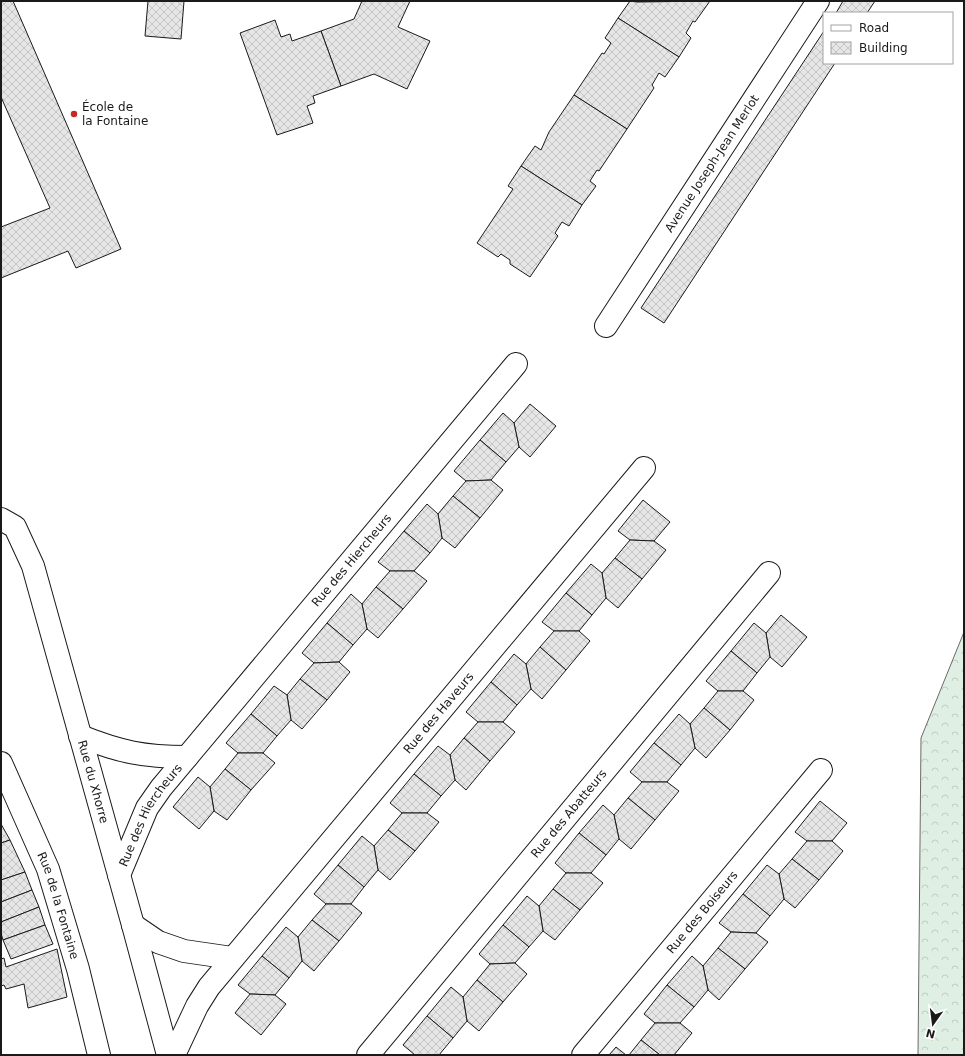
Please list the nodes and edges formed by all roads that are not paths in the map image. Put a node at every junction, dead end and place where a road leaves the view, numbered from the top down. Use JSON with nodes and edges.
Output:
{"nodes":[{"id":1,"x":818,"y":1,"type":"edge"},
{"id":2,"x":606,"y":326,"type":"dead end"},
{"id":3,"x":516,"y":364,"type":"dead end"},
{"id":4,"x":644,"y":468,"type":"dead end"},
{"id":5,"x":1,"y":519,"type":"edge"},
{"id":6,"x":770,"y":573,"type":"dead end"},
{"id":7,"x":80,"y":736,"type":"junction"},
{"id":8,"x":187,"y":757,"type":"junction"},
{"id":9,"x":1,"y":763,"type":"edge"},
{"id":10,"x":821,"y":770,"type":"dead end"},
{"id":11,"x":119,"y":875,"type":"junction"},
{"id":12,"x":134,"y":925,"type":"junction"},
{"id":13,"x":232,"y":958,"type":"junction"},
{"id":14,"x":99,"y":1055,"type":"edge"},
{"id":15,"x":168,"y":1055,"type":"edge"},
{"id":16,"x":174,"y":1055,"type":"edge"},
{"id":17,"x":368,"y":1055,"type":"edge"},
{"id":18,"x":583,"y":1055,"type":"edge"}],
"edges":[{"from":1,"to":2,"type":"street","name":"Avenue Joseph-Jean Merlot"},
{"from":3,"to":8,"type":"street","name":"Rue des Hiercheurs"},
{"from":4,"to":13,"type":"street","name":"Rue des Haveurs"},
{"from":5,"to":7,"type":"street","name":"Rue du Xhorre"},
{"from":6,"to":17,"type":"street","name":"Rue des Abatteurs"},
{"from":7,"to":8,"type":"street","name":"Rue des Hiercheurs"},
{"from":7,"to":11,"type":"street","name":"Rue du Xhorre"},
{"from":8,"to":11,"type":"street","name":"Rue des Hiercheurs"},
{"from":9,"to":14,"type":"street","name":"Rue de la Fontaine"},
{"from":10,"to":18,"type":"street","name":"Rue des Boiseurs"},
{"from":11,"to":12,"type":"street","name":"Rue du Xhorre"},
{"from":12,"to":13,"type":"street"},
{"from":12,"to":15,"type":"street","name":"Rue du Xhorre"},
{"from":13,"to":16,"type":"street","name":"Rue des Haveurs"}]}
